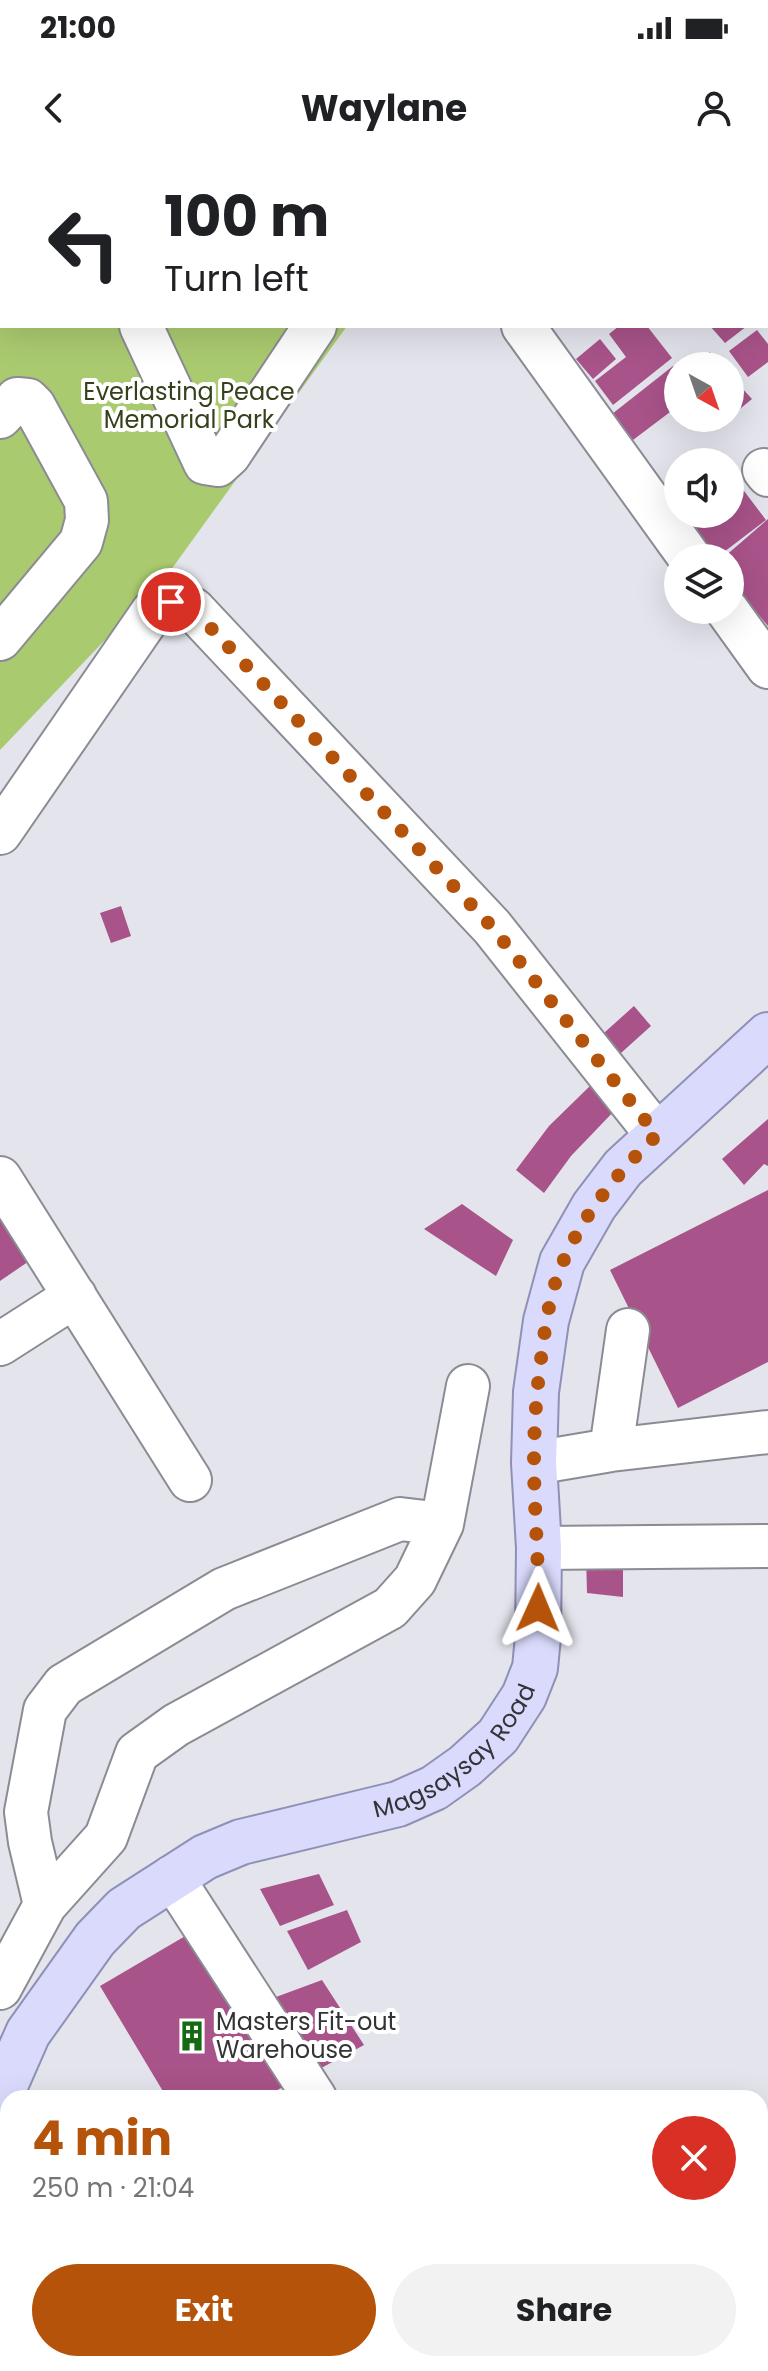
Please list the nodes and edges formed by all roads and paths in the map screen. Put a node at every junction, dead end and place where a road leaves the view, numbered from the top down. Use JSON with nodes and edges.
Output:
{"nodes":[{"id":1,"x":142,"y":328,"type":"edge"},
{"id":2,"x":314,"y":328,"type":"edge"},
{"id":3,"x":524,"y":328,"type":"edge"},
{"id":4,"x":0,"y":417,"type":"edge"},
{"id":5,"x":680,"y":544,"type":"edge"},
{"id":6,"x":737,"y":624,"type":"edge"},
{"id":7,"x":0,"y":639,"type":"edge"},
{"id":8,"x":768,"y":667,"type":"edge"},
{"id":9,"x":0,"y":833,"type":"edge"},
{"id":10,"x":768,"y":1035,"type":"edge"},
{"id":11,"x":657,"y":1135,"type":"junction"},
{"id":12,"x":0,"y":1178,"type":"edge"},
{"id":13,"x":75,"y":1296,"type":"junction"},
{"id":14,"x":628,"y":1330,"type":"dead end"},
{"id":15,"x":0,"y":1344,"type":"edge"},
{"id":16,"x":468,"y":1386,"type":"dead end"},
{"id":17,"x":768,"y":1432,"type":"edge"},
{"id":18,"x":611,"y":1450,"type":"junction"},
{"id":19,"x":534,"y":1463,"type":"junction"},
{"id":20,"x":190,"y":1480,"type":"dead end"},
{"id":21,"x":442,"y":1524,"type":"junction"},
{"id":22,"x":768,"y":1546,"type":"edge"},
{"id":23,"x":539,"y":1548,"type":"junction"},
{"id":24,"x":172,"y":1877,"type":"junction"},
{"id":25,"x":45,"y":1905,"type":"junction"},
{"id":26,"x":0,"y":1988,"type":"edge"},
{"id":27,"x":3,"y":2090,"type":"edge"},
{"id":28,"x":310,"y":2090,"type":"edge"}],
"edges":[{"from":1,"to":2,"type":"street"},
{"from":3,"to":5,"type":"street"},
{"from":4,"to":7,"type":"street"},
{"from":6,"to":8,"type":"street"},
{"from":9,"to":11,"type":"street"},
{"from":10,"to":11,"type":"main road","name":"Magsaysay Road"},
{"from":11,"to":19,"type":"main road","name":"Magsaysay Road"},
{"from":12,"to":13,"type":"street"},
{"from":13,"to":15,"type":"street"},
{"from":13,"to":20,"type":"street"},
{"from":14,"to":18,"type":"street"},
{"from":16,"to":21,"type":"street"},
{"from":17,"to":18,"type":"street"},
{"from":18,"to":19,"type":"street"},
{"from":19,"to":23,"type":"main road","name":"Magsaysay Road"},
{"from":21,"to":25,"type":"street"},
{"from":21,"to":25,"type":"street"},
{"from":22,"to":23,"type":"street"},
{"from":23,"to":24,"type":"main road","name":"Magsaysay Road"},
{"from":24,"to":27,"type":"main road","name":"Magsaysay Road"},
{"from":24,"to":28,"type":"street"},
{"from":25,"to":26,"type":"street"}]}
